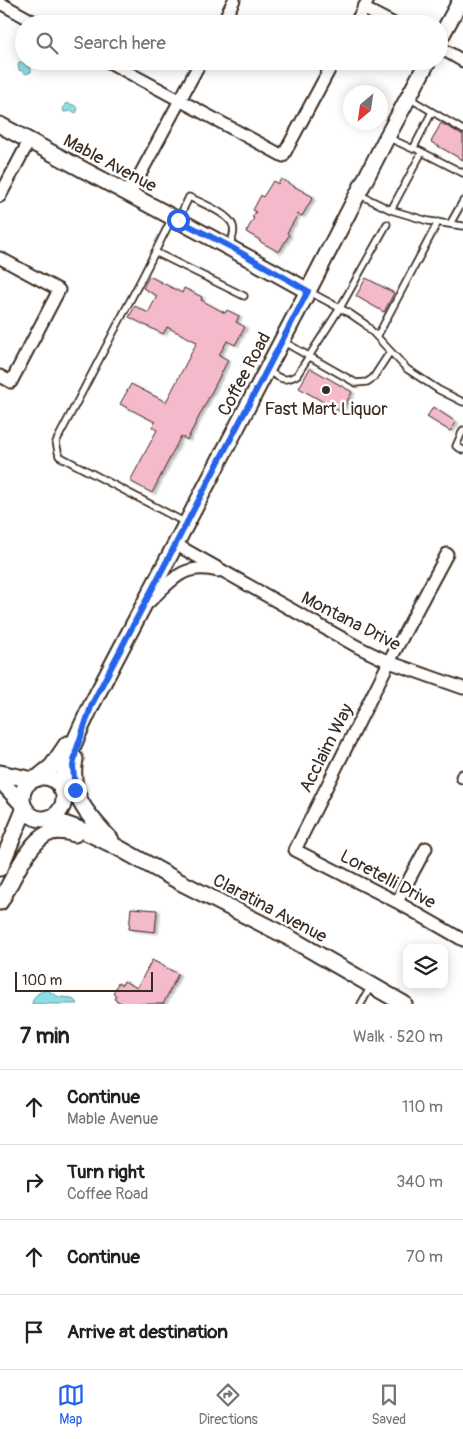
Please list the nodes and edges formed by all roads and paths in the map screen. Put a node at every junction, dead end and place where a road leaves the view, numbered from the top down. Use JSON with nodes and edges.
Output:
{"nodes":[{"id":1,"x":460,"y":0,"type":"edge"},
{"id":2,"x":230,"y":1,"type":"edge"},
{"id":3,"x":0,"y":3,"type":"edge"},
{"id":4,"x":365,"y":4,"type":"edge"},
{"id":5,"x":22,"y":15,"type":"edge"},
{"id":6,"x":225,"y":15,"type":"edge"},
{"id":7,"x":381,"y":15,"type":"edge"},
{"id":8,"x":448,"y":23,"type":"edge"},
{"id":9,"x":448,"y":52,"type":"edge"},
{"id":10,"x":463,"y":61,"type":"edge"},
{"id":11,"x":123,"y":70,"type":"edge"},
{"id":12,"x":196,"y":70,"type":"edge"},
{"id":13,"x":329,"y":70,"type":"edge"},
{"id":14,"x":423,"y":70,"type":"edge"},
{"id":15,"x":408,"y":98,"type":"junction"},
{"id":16,"x":180,"y":101,"type":"junction"},
{"id":17,"x":432,"y":112,"type":"junction"},
{"id":18,"x":0,"y":125,"type":"edge"},
{"id":19,"x":463,"y":130,"type":"edge"},
{"id":20,"x":387,"y":137,"type":"junction"},
{"id":21,"x":29,"y":141,"type":"junction"},
{"id":22,"x":414,"y":147,"type":"junction"},
{"id":23,"x":422,"y":152,"type":"junction"},
{"id":24,"x":463,"y":173,"type":"edge"},
{"id":25,"x":358,"y":193,"type":"junction"},
{"id":26,"x":129,"y":195,"type":"junction"},
{"id":27,"x":0,"y":196,"type":"edge"},
{"id":28,"x":463,"y":201,"type":"edge"},
{"id":29,"x":390,"y":210,"type":"junction"},
{"id":30,"x":175,"y":218,"type":"junction"},
{"id":31,"x":438,"y":222,"type":"junction"},
{"id":32,"x":387,"y":224,"type":"dead end"},
{"id":33,"x":450,"y":224,"type":"junction"},
{"id":34,"x":463,"y":226,"type":"edge"},
{"id":35,"x":229,"y":246,"type":"junction"},
{"id":36,"x":155,"y":252,"type":"junction"},
{"id":37,"x":0,"y":258,"type":"edge"},
{"id":38,"x":308,"y":291,"type":"junction"},
{"id":39,"x":244,"y":296,"type":"dead end"},
{"id":40,"x":340,"y":308,"type":"junction"},
{"id":41,"x":377,"y":337,"type":"junction"},
{"id":42,"x":282,"y":341,"type":"junction"},
{"id":43,"x":390,"y":352,"type":"junction"},
{"id":44,"x":309,"y":356,"type":"junction"},
{"id":45,"x":267,"y":370,"type":"junction"},
{"id":46,"x":0,"y":376,"type":"edge"},
{"id":47,"x":463,"y":402,"type":"edge"},
{"id":48,"x":463,"y":430,"type":"edge"},
{"id":49,"x":463,"y":450,"type":"edge"},
{"id":50,"x":186,"y":523,"type":"junction"},
{"id":51,"x":175,"y":544,"type":"junction"},
{"id":52,"x":447,"y":554,"type":"dead end"},
{"id":53,"x":228,"y":574,"type":"junction"},
{"id":54,"x":142,"y":608,"type":"junction"},
{"id":55,"x":389,"y":662,"type":"junction"},
{"id":56,"x":463,"y":688,"type":"edge"},
{"id":57,"x":92,"y":704,"type":"junction"},
{"id":58,"x":0,"y":773,"type":"edge"},
{"id":59,"x":34,"y":779,"type":"junction"},
{"id":60,"x":0,"y":780,"type":"edge"},
{"id":61,"x":62,"y":794,"type":"junction"},
{"id":62,"x":24,"y":807,"type":"junction"},
{"id":63,"x":46,"y":819,"type":"junction"},
{"id":64,"x":118,"y":847,"type":"junction"},
{"id":65,"x":426,"y":848,"type":"dead end"},
{"id":66,"x":295,"y":850,"type":"joint"},
{"id":67,"x":0,"y":868,"type":"edge"},
{"id":68,"x":0,"y":884,"type":"edge"},
{"id":69,"x":0,"y":902,"type":"edge"},
{"id":70,"x":396,"y":902,"type":"junction"},
{"id":71,"x":463,"y":940,"type":"edge"},
{"id":72,"x":372,"y":985,"type":"junction"},
{"id":73,"x":361,"y":1004,"type":"edge"},
{"id":74,"x":404,"y":1004,"type":"edge"}],
"edges":[{"from":1,"to":8,"type":"main road"},
{"from":2,"to":6,"type":"street"},
{"from":3,"to":5,"type":"street"},
{"from":4,"to":7,"type":"street"},
{"from":9,"to":10,"type":"street"},
{"from":11,"to":16,"type":"street"},
{"from":12,"to":16,"type":"street"},
{"from":13,"to":16,"type":"street"},
{"from":14,"to":15,"type":"main road","name":"Coffee Road"},
{"from":15,"to":17,"type":"lane"},
{"from":15,"to":20,"type":"main road","name":"Coffee Road"},
{"from":16,"to":26,"type":"street"},
{"from":17,"to":19,"type":"lane"},
{"from":17,"to":22,"type":"lane"},
{"from":18,"to":21,"type":"main road","name":"Mable Avenue"},
{"from":20,"to":22,"type":"lane"},
{"from":20,"to":25,"type":"main road","name":"Coffee Road"},
{"from":21,"to":26,"type":"main road","name":"Mable Avenue"},
{"from":21,"to":27,"type":"street"},
{"from":22,"to":23,"type":"lane"},
{"from":23,"to":24,"type":"lane"},
{"from":23,"to":29,"type":"lane"},
{"from":25,"to":29,"type":"lane"},
{"from":25,"to":38,"type":"main road","name":"Coffee Road"},
{"from":26,"to":30,"type":"main road","name":"Mable Avenue"},
{"from":28,"to":33,"type":"lane"},
{"from":29,"to":31,"type":"lane"},
{"from":30,"to":35,"type":"main road","name":"Mable Avenue"},
{"from":30,"to":35,"type":"lane"},
{"from":30,"to":36,"type":"lane"},
{"from":31,"to":33,"type":"lane"},
{"from":31,"to":41,"type":"lane"},
{"from":32,"to":40,"type":"lane"},
{"from":33,"to":34,"type":"lane"},
{"from":35,"to":38,"type":"main road","name":"Mable Avenue"},
{"from":36,"to":39,"type":"lane"},
{"from":36,"to":50,"type":"lane"},
{"from":37,"to":46,"type":"street"},
{"from":38,"to":40,"type":"lane"},
{"from":38,"to":42,"type":"main road","name":"Coffee Road"},
{"from":40,"to":41,"type":"lane"},
{"from":40,"to":44,"type":"lane"},
{"from":41,"to":43,"type":"lane"},
{"from":42,"to":44,"type":"lane"},
{"from":42,"to":45,"type":"main road","name":"Coffee Road"},
{"from":43,"to":44,"type":"lane"},
{"from":43,"to":47,"type":"lane"},
{"from":44,"to":45,"type":"lane"},
{"from":45,"to":50,"type":"main road","name":"Coffee Road"},
{"from":48,"to":49,"type":"lane"},
{"from":50,"to":51,"type":"main road","name":"Coffee Road"},
{"from":51,"to":53,"type":"street","name":"Montana Drive"},
{"from":51,"to":54,"type":"main road","name":"Coffee Road"},
{"from":52,"to":55,"type":"street","name":"Acclaim Way"},
{"from":53,"to":54,"type":"street","name":"Montana Drive"},
{"from":53,"to":55,"type":"street","name":"Montana Drive"},
{"from":54,"to":57,"type":"main road","name":"Coffee Road"},
{"from":55,"to":56,"type":"street","name":"Montana Drive"},
{"from":55,"to":66,"type":"street","name":"Acclaim Way"},
{"from":57,"to":59,"type":"main road","name":"Coffee Road"},
{"from":57,"to":61,"type":"main road","name":"Coffee Road"},
{"from":57,"to":64,"type":"main road"},
{"from":58,"to":59,"type":"main road"},
{"from":59,"to":61,"type":"main road"},
{"from":59,"to":62,"type":"main road"},
{"from":60,"to":62,"type":"main road"},
{"from":61,"to":63,"type":"main road"},
{"from":61,"to":64,"type":"main road","name":"Claratina Avenue"},
{"from":62,"to":63,"type":"main road"},
{"from":62,"to":67,"type":"main road"},
{"from":63,"to":64,"type":"main road","name":"Claratina Avenue"},
{"from":63,"to":68,"type":"main road"},
{"from":64,"to":69,"type":"main road"},
{"from":64,"to":72,"type":"main road","name":"Claratina Avenue"},
{"from":65,"to":70,"type":"street"},
{"from":66,"to":70,"type":"street","name":"Loretelli Drive"},
{"from":70,"to":71,"type":"street","name":"Loretelli Drive"},
{"from":72,"to":73,"type":"lane"},
{"from":72,"to":74,"type":"main road","name":"Claratina Avenue"}]}
